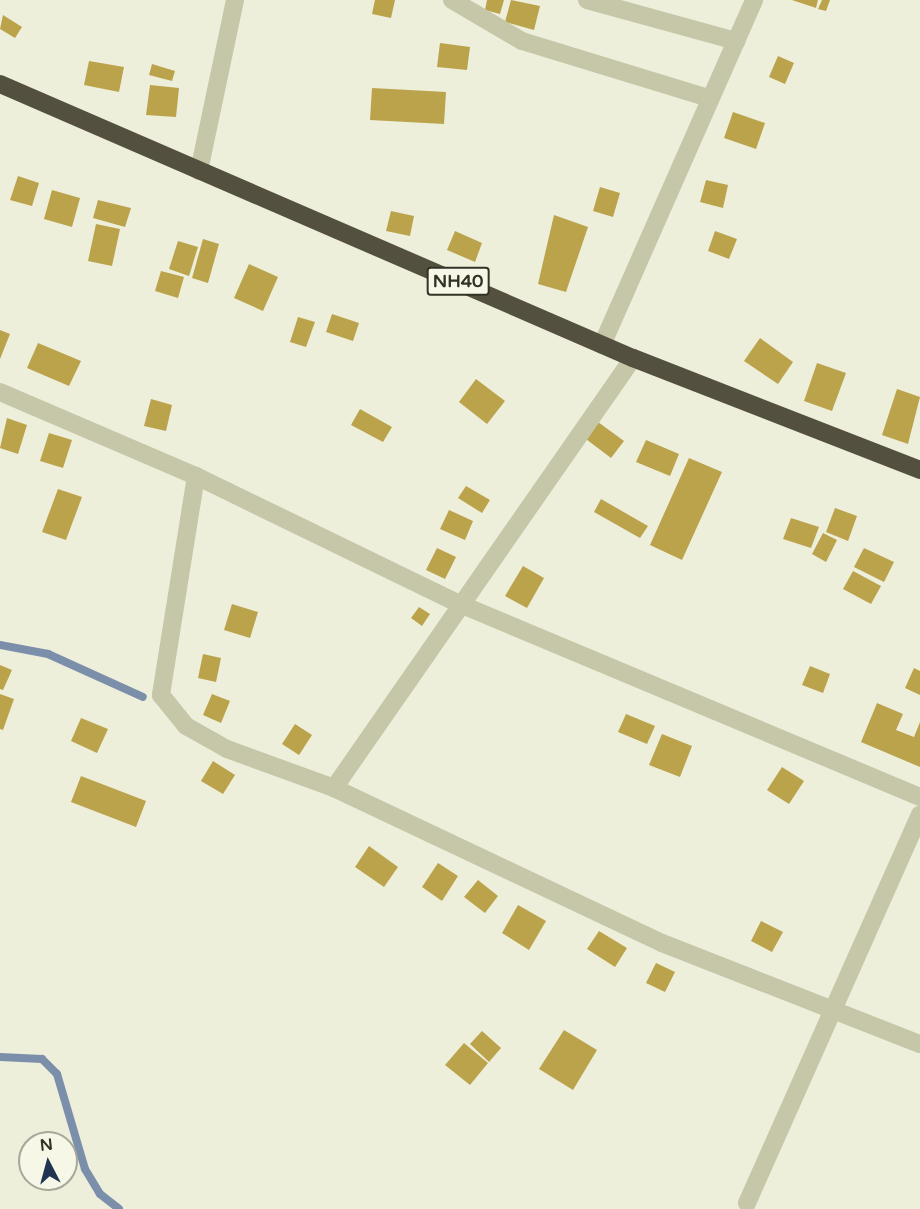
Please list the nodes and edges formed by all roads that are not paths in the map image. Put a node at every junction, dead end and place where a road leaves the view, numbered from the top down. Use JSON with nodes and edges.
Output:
{"nodes":[{"id":1,"x":235,"y":0,"type":"edge"},
{"id":2,"x":452,"y":0,"type":"edge"},
{"id":3,"x":588,"y":0,"type":"edge"},
{"id":4,"x":754,"y":0,"type":"edge"},
{"id":5,"x":736,"y":40,"type":"junction"},
{"id":6,"x":0,"y":84,"type":"edge"},
{"id":7,"x":708,"y":98,"type":"junction"},
{"id":8,"x":199,"y":171,"type":"junction"},
{"id":9,"x":602,"y":345,"type":"junction"},
{"id":10,"x":633,"y":358,"type":"junction"},
{"id":11,"x":0,"y":392,"type":"edge"},
{"id":12,"x":920,"y":470,"type":"edge"},
{"id":13,"x":195,"y":476,"type":"junction"},
{"id":14,"x":462,"y":604,"type":"junction"},
{"id":15,"x":334,"y":788,"type":"junction"},
{"id":16,"x":920,"y":797,"type":"edge"},
{"id":17,"x":920,"y":815,"type":"edge"},
{"id":18,"x":831,"y":1009,"type":"junction"},
{"id":19,"x":920,"y":1044,"type":"edge"},
{"id":20,"x":747,"y":1203,"type":"dead end"}],
"edges":[{"from":1,"to":8,"type":"street"},
{"from":2,"to":7,"type":"street"},
{"from":3,"to":5,"type":"street"},
{"from":4,"to":5,"type":"street"},
{"from":5,"to":7,"type":"street"},
{"from":6,"to":8,"type":"highway","number":"NH40"},
{"from":7,"to":9,"type":"street"},
{"from":8,"to":9,"type":"highway","number":"NH40"},
{"from":9,"to":10,"type":"highway","number":"NH40"},
{"from":10,"to":12,"type":"highway","number":"NH40"},
{"from":10,"to":14,"type":"street"},
{"from":11,"to":13,"type":"street"},
{"from":13,"to":14,"type":"street"},
{"from":13,"to":15,"type":"street"},
{"from":14,"to":15,"type":"street"},
{"from":14,"to":16,"type":"street"},
{"from":15,"to":18,"type":"street"},
{"from":17,"to":18,"type":"street"},
{"from":18,"to":19,"type":"street"},
{"from":18,"to":20,"type":"street"}]}
